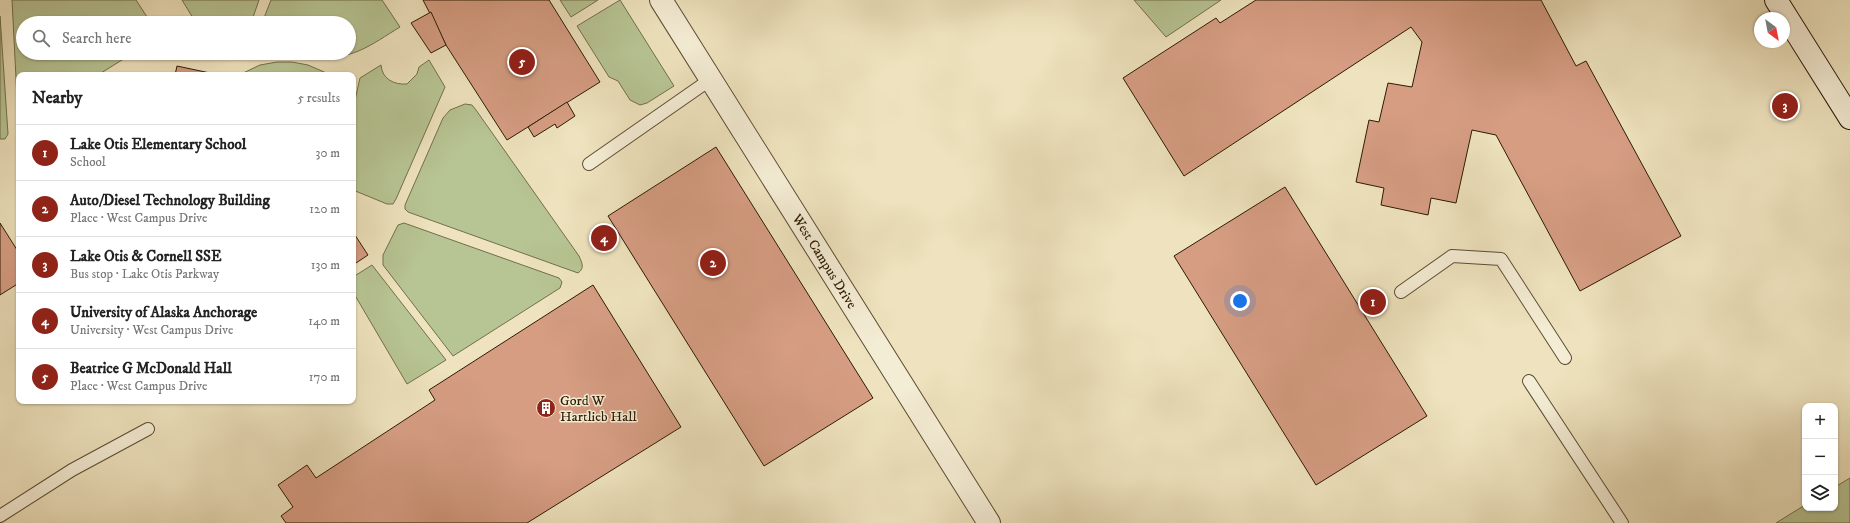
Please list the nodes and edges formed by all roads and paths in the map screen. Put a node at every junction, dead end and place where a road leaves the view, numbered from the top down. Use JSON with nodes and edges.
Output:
{"nodes":[{"id":1,"x":661,"y":0,"type":"edge"},
{"id":2,"x":1776,"y":0,"type":"edge"},
{"id":3,"x":711,"y":79,"type":"junction"},
{"id":4,"x":1850,"y":118,"type":"edge"},
{"id":5,"x":589,"y":164,"type":"dead end"},
{"id":6,"x":1401,"y":292,"type":"dead end"},
{"id":7,"x":1565,"y":358,"type":"dead end"},
{"id":8,"x":1529,"y":381,"type":"dead end"},
{"id":9,"x":148,"y":429,"type":"dead end"},
{"id":10,"x":0,"y":516,"type":"edge"},
{"id":11,"x":989,"y":523,"type":"edge"},
{"id":12,"x":1622,"y":523,"type":"edge"}],
"edges":[{"from":1,"to":3,"type":"street","name":"West Campus Drive"},
{"from":2,"to":4,"type":"street"},
{"from":3,"to":5,"type":"lane"},
{"from":3,"to":11,"type":"street","name":"West Campus Drive"},
{"from":6,"to":7,"type":"lane"},
{"from":8,"to":12,"type":"lane"},
{"from":9,"to":10,"type":"lane"}]}
